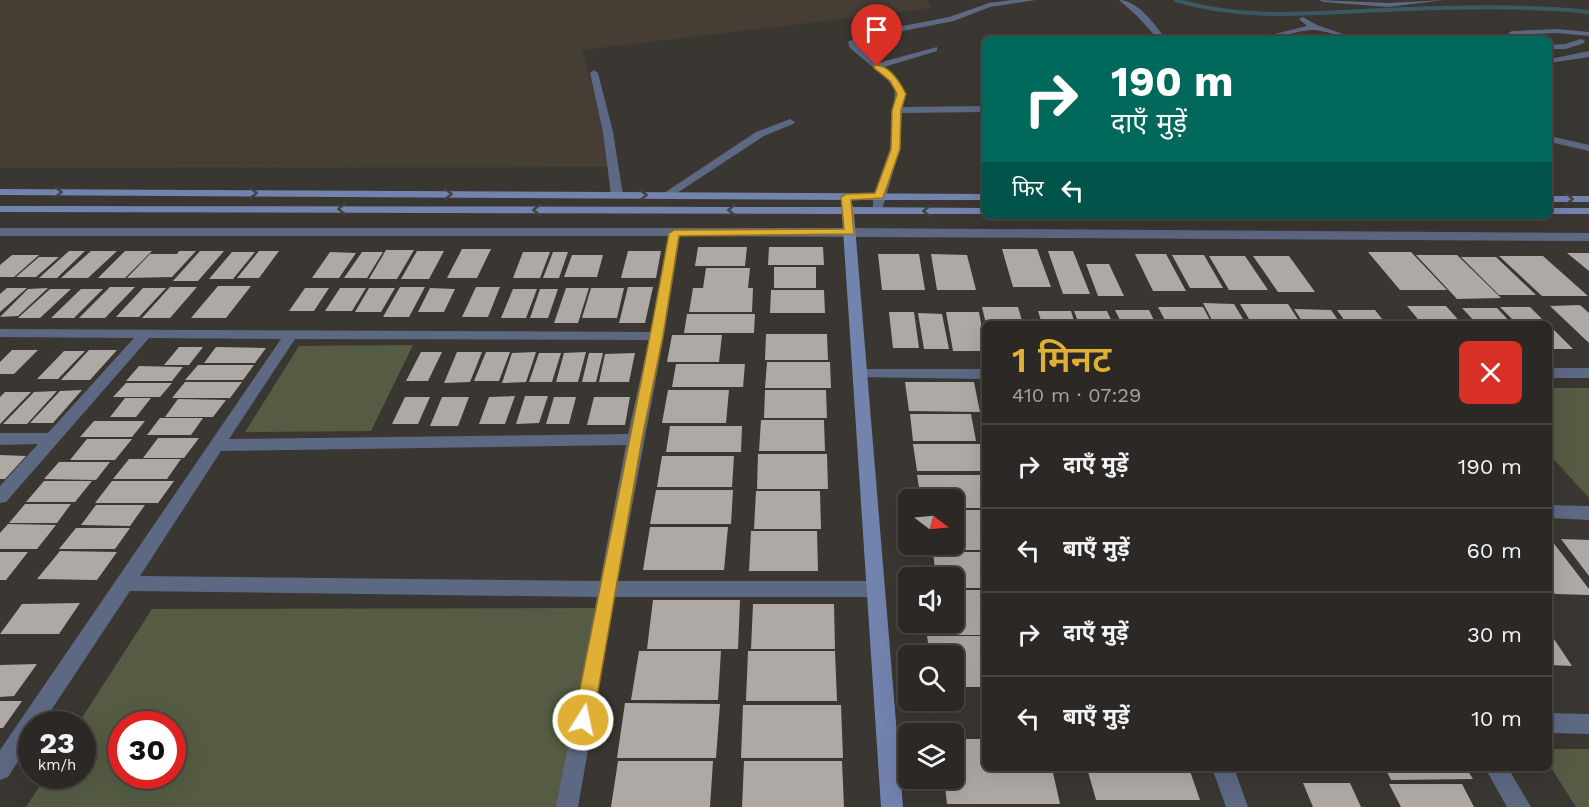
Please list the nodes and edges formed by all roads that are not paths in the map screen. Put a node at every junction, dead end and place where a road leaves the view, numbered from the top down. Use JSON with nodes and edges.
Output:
{"nodes":[{"id":1,"x":1032,"y":0,"type":"edge"},
{"id":2,"x":1113,"y":0,"type":"edge"},
{"id":3,"x":1123,"y":0,"type":"edge"},
{"id":4,"x":1323,"y":0,"type":"edge"},
{"id":5,"x":1441,"y":0,"type":"edge"},
{"id":6,"x":1303,"y":19,"type":"dead end"},
{"id":7,"x":1314,"y":27,"type":"junction"},
{"id":8,"x":1557,"y":31,"type":"junction"},
{"id":9,"x":1512,"y":33,"type":"dead end"},
{"id":10,"x":1589,"y":34,"type":"edge"},
{"id":11,"x":1159,"y":36,"type":"edge"},
{"id":12,"x":1273,"y":36,"type":"edge"},
{"id":13,"x":1343,"y":36,"type":"edge"},
{"id":14,"x":1585,"y":43,"type":"edge"},
{"id":15,"x":1552,"y":47,"type":"edge"},
{"id":16,"x":934,"y":49,"type":"dead end"},
{"id":17,"x":1589,"y":54,"type":"edge"},
{"id":18,"x":1552,"y":61,"type":"edge"},
{"id":19,"x":877,"y":66,"type":"junction"},
{"id":20,"x":594,"y":73,"type":"dead end"},
{"id":21,"x":982,"y":109,"type":"edge"},
{"id":22,"x":897,"y":110,"type":"junction"},
{"id":23,"x":790,"y":122,"type":"dead end"},
{"id":24,"x":1552,"y":139,"type":"edge"},
{"id":25,"x":1589,"y":148,"type":"edge"},
{"id":26,"x":0,"y":192,"type":"edge"},
{"id":27,"x":617,"y":195,"type":"junction"},
{"id":28,"x":667,"y":195,"type":"junction"},
{"id":29,"x":879,"y":196,"type":"junction"},
{"id":30,"x":982,"y":197,"type":"edge"},
{"id":31,"x":1552,"y":199,"type":"edge"},
{"id":32,"x":1589,"y":199,"type":"edge"},
{"id":33,"x":847,"y":204,"type":"junction"},
{"id":34,"x":0,"y":209,"type":"edge"},
{"id":35,"x":877,"y":211,"type":"junction"},
{"id":36,"x":982,"y":211,"type":"edge"},
{"id":37,"x":1552,"y":212,"type":"edge"},
{"id":38,"x":1589,"y":212,"type":"edge"},
{"id":39,"x":0,"y":232,"type":"edge"},
{"id":40,"x":850,"y":232,"type":"junction"},
{"id":41,"x":674,"y":233,"type":"junction"},
{"id":42,"x":1589,"y":237,"type":"edge"},
{"id":43,"x":0,"y":333,"type":"edge"},
{"id":44,"x":146,"y":333,"type":"junction"},
{"id":45,"x":291,"y":334,"type":"junction"},
{"id":46,"x":657,"y":336,"type":"junction"},
{"id":47,"x":1552,"y":373,"type":"edge"},
{"id":48,"x":1589,"y":373,"type":"edge"},
{"id":49,"x":860,"y":374,"type":"junction"},
{"id":50,"x":982,"y":374,"type":"edge"},
{"id":51,"x":0,"y":438,"type":"edge"},
{"id":52,"x":52,"y":438,"type":"junction"},
{"id":53,"x":635,"y":439,"type":"junction"},
{"id":54,"x":217,"y":445,"type":"junction"},
{"id":55,"x":0,"y":497,"type":"edge"},
{"id":56,"x":1552,"y":512,"type":"edge"},
{"id":57,"x":1589,"y":513,"type":"edge"},
{"id":58,"x":125,"y":583,"type":"junction"},
{"id":59,"x":607,"y":589,"type":"junction"},
{"id":60,"x":876,"y":589,"type":"junction"},
{"id":61,"x":1552,"y":723,"type":"edge"},
{"id":62,"x":1589,"y":724,"type":"edge"},
{"id":63,"x":0,"y":769,"type":"edge"},
{"id":64,"x":1224,"y":771,"type":"edge"},
{"id":65,"x":1499,"y":771,"type":"edge"},
{"id":66,"x":567,"y":807,"type":"edge"},
{"id":67,"x":892,"y":807,"type":"edge"},
{"id":68,"x":1237,"y":807,"type":"edge"},
{"id":69,"x":1520,"y":807,"type":"edge"}],
"edges":[{"from":1,"to":19,"type":"street"},
{"from":2,"to":3,"type":"street"},
{"from":3,"to":11,"type":"street"},
{"from":4,"to":5,"type":"street"},
{"from":6,"to":7,"type":"street"},
{"from":7,"to":12,"type":"street"},
{"from":7,"to":13,"type":"street"},
{"from":8,"to":9,"type":"street"},
{"from":8,"to":10,"type":"street"},
{"from":8,"to":14,"type":"street"},
{"from":14,"to":15,"type":"street"},
{"from":16,"to":19,"type":"street"},
{"from":17,"to":18,"type":"street"},
{"from":19,"to":22,"type":"street"},
{"from":20,"to":27,"type":"street"},
{"from":21,"to":22,"type":"street"},
{"from":22,"to":29,"type":"street"},
{"from":23,"to":28,"type":"street"},
{"from":24,"to":25,"type":"street"},
{"from":26,"to":27,"type":"street","one_way":true},
{"from":27,"to":28,"type":"street","one_way":true},
{"from":28,"to":33,"type":"street"},
{"from":29,"to":30,"type":"street"},
{"from":29,"to":33,"type":"street"},
{"from":29,"to":35,"type":"street"},
{"from":31,"to":32,"type":"street","one_way":true},
{"from":33,"to":34,"type":"street","one_way":true},
{"from":33,"to":35,"type":"street"},
{"from":33,"to":40,"type":"street"},
{"from":36,"to":35,"type":"street","one_way":true},
{"from":37,"to":38,"type":"street"},
{"from":39,"to":41,"type":"street"},
{"from":40,"to":41,"type":"street"},
{"from":40,"to":42,"type":"street"},
{"from":40,"to":49,"type":"street"},
{"from":41,"to":46,"type":"street"},
{"from":43,"to":44,"type":"street"},
{"from":44,"to":45,"type":"street"},
{"from":44,"to":52,"type":"street"},
{"from":45,"to":46,"type":"street"},
{"from":45,"to":54,"type":"street"},
{"from":46,"to":53,"type":"street"},
{"from":47,"to":48,"type":"street"},
{"from":49,"to":50,"type":"street"},
{"from":49,"to":60,"type":"street"},
{"from":51,"to":52,"type":"street"},
{"from":52,"to":55,"type":"street"},
{"from":53,"to":54,"type":"street"},
{"from":53,"to":59,"type":"street"},
{"from":54,"to":58,"type":"street"},
{"from":56,"to":57,"type":"street"},
{"from":58,"to":59,"type":"street"},
{"from":58,"to":63,"type":"street"},
{"from":59,"to":60,"type":"street"},
{"from":59,"to":66,"type":"street"},
{"from":60,"to":67,"type":"street"},
{"from":61,"to":62,"type":"street"},
{"from":64,"to":68,"type":"street"},
{"from":65,"to":69,"type":"street"}]}
